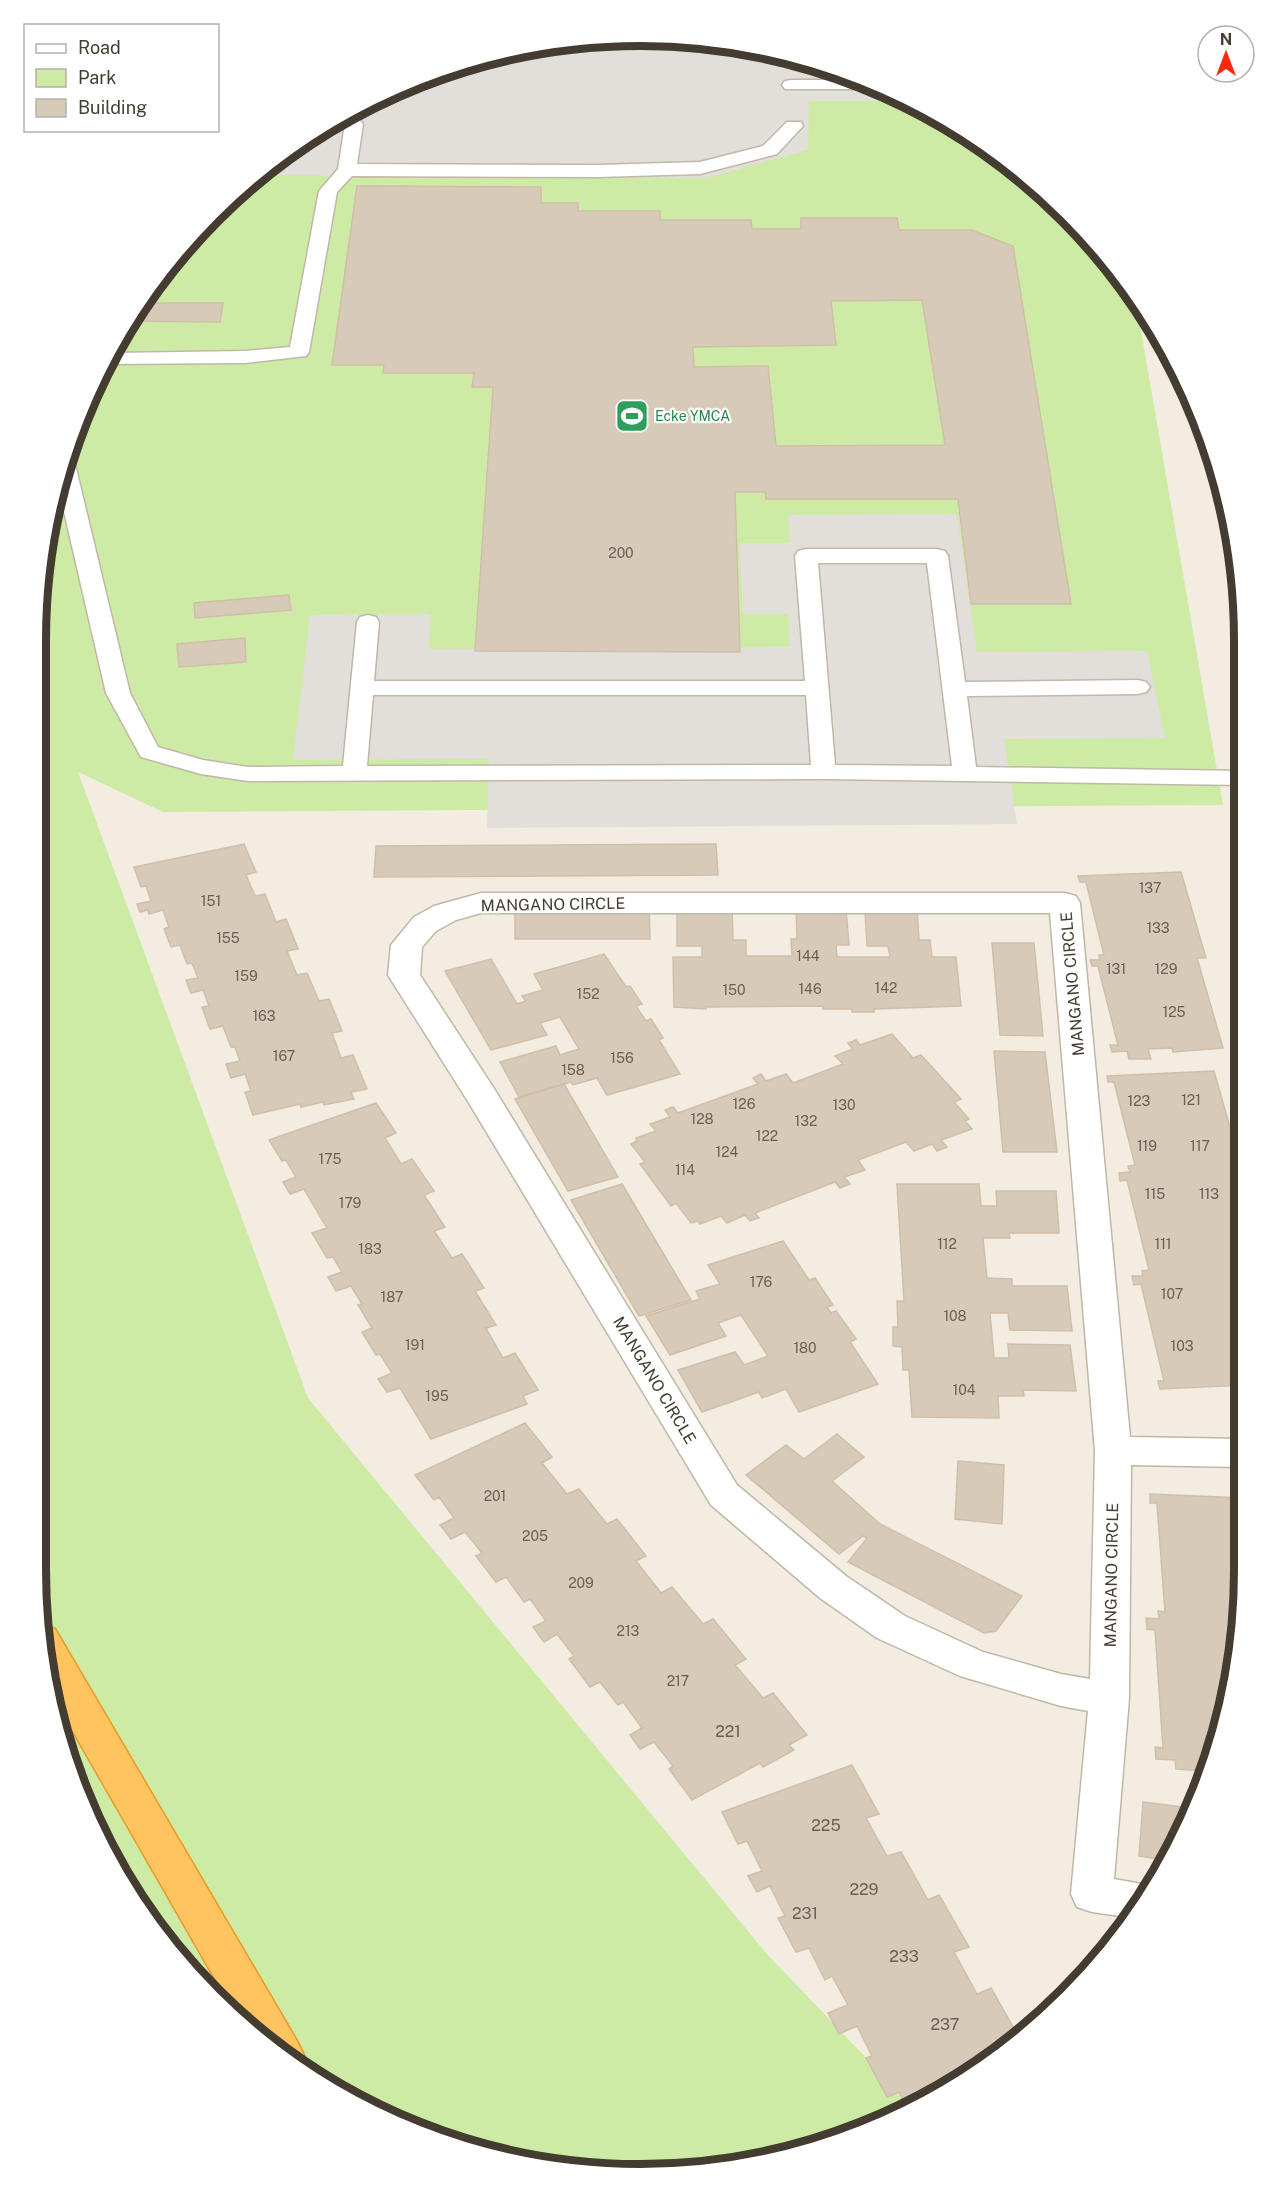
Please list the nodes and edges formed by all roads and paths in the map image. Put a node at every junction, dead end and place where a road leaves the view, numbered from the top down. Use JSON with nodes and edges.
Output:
{"nodes":[{"id":1,"x":791,"y":85,"type":"dead end"},
{"id":2,"x":851,"y":86,"type":"edge"},
{"id":3,"x":354,"y":124,"type":"dead end"},
{"id":4,"x":794,"y":126,"type":"dead end"},
{"id":5,"x":347,"y":170,"type":"junction"},
{"id":6,"x":118,"y":359,"type":"edge"},
{"id":7,"x":68,"y":482,"type":"edge"},
{"id":8,"x":368,"y":622,"type":"dead end"},
{"id":9,"x":1138,"y":687,"type":"dead end"},
{"id":10,"x":362,"y":688,"type":"junction"},
{"id":11,"x":817,"y":688,"type":"junction"},
{"id":12,"x":954,"y":689,"type":"junction"},
{"id":13,"x":824,"y":772,"type":"junction"},
{"id":14,"x":965,"y":773,"type":"junction"},
{"id":15,"x":354,"y":774,"type":"junction"},
{"id":16,"x":1234,"y":778,"type":"edge"},
{"id":17,"x":1113,"y":1451,"type":"junction"},
{"id":18,"x":1234,"y":1453,"type":"edge"},
{"id":19,"x":54,"y":1663,"type":"edge"},
{"id":20,"x":1109,"y":1698,"type":"junction"},
{"id":21,"x":1134,"y":1900,"type":"edge"},
{"id":22,"x":270,"y":2035,"type":"edge"}],
"edges":[{"from":1,"to":2,"type":"lane"},
{"from":3,"to":5,"type":"lane"},
{"from":4,"to":5,"type":"lane"},
{"from":5,"to":6,"type":"lane"},
{"from":7,"to":15,"type":"lane"},
{"from":8,"to":10,"type":"lane"},
{"from":9,"to":12,"type":"lane"},
{"from":10,"to":11,"type":"lane"},
{"from":10,"to":15,"type":"lane"},
{"from":11,"to":12,"type":"lane"},
{"from":11,"to":13,"type":"lane"},
{"from":12,"to":14,"type":"lane"},
{"from":13,"to":14,"type":"lane"},
{"from":13,"to":15,"type":"lane"},
{"from":14,"to":16,"type":"lane"},
{"from":17,"to":18,"type":"street"},
{"from":17,"to":20,"type":"street","name":"MANGANO CIRCLE"},
{"from":17,"to":20,"type":"street","name":"MANGANO CIRCLE"},
{"from":19,"to":22,"type":"highway"},
{"from":20,"to":21,"type":"street","name":"MANGANO CIRCLE"}]}
